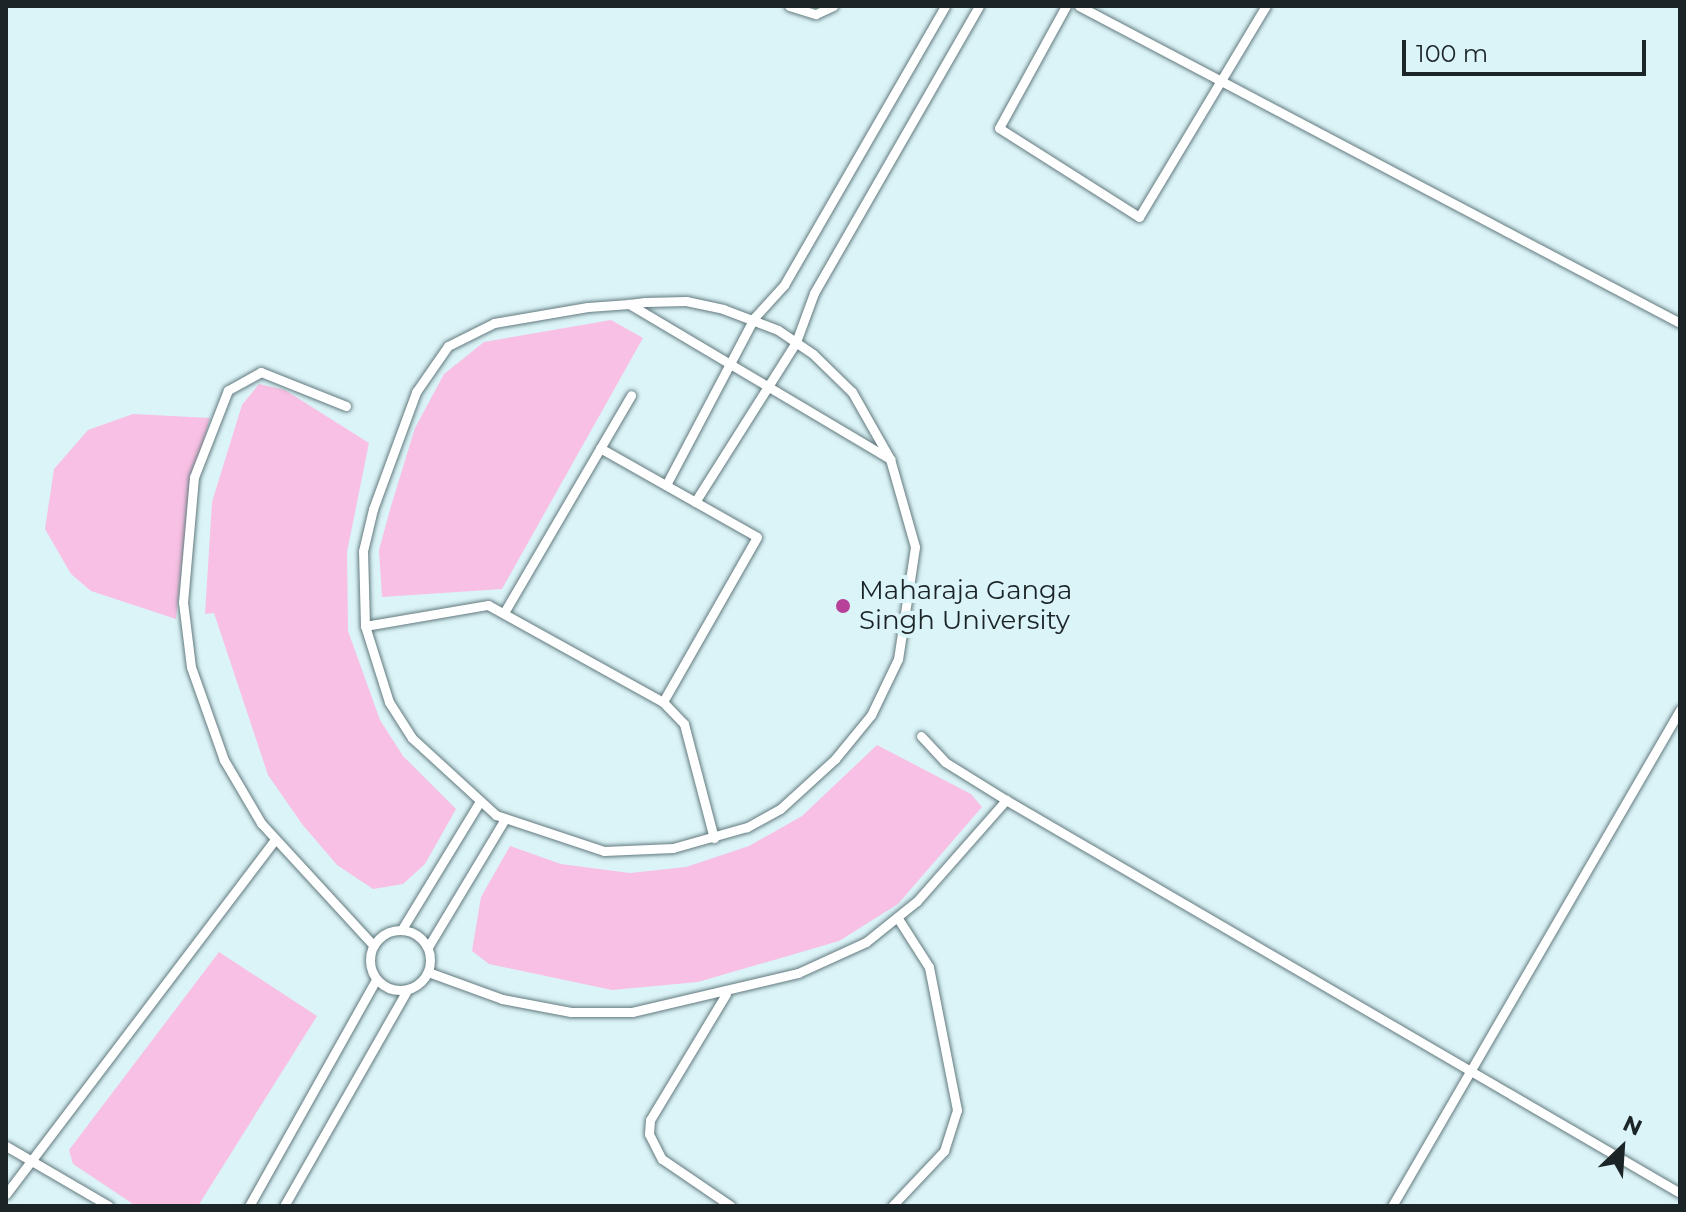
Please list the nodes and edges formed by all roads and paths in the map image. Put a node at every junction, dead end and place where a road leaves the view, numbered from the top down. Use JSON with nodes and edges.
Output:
{"nodes":[{"id":1,"x":789,"y":6,"type":"edge"},
{"id":2,"x":833,"y":6,"type":"edge"},
{"id":3,"x":945,"y":6,"type":"edge"},
{"id":4,"x":979,"y":6,"type":"edge"},
{"id":5,"x":1066,"y":6,"type":"edge"},
{"id":6,"x":1079,"y":6,"type":"edge"},
{"id":7,"x":1266,"y":6,"type":"edge"},
{"id":8,"x":1223,"y":82,"type":"junction"},
{"id":9,"x":629,"y":304,"type":"junction"},
{"id":10,"x":754,"y":318,"type":"junction"},
{"id":11,"x":1680,"y":323,"type":"edge"},
{"id":12,"x":796,"y":342,"type":"junction"},
{"id":13,"x":733,"y":366,"type":"junction"},
{"id":14,"x":764,"y":384,"type":"junction"},
{"id":15,"x":631,"y":395,"type":"dead end"},
{"id":16,"x":346,"y":406,"type":"dead end"},
{"id":17,"x":600,"y":448,"type":"junction"},
{"id":18,"x":890,"y":459,"type":"junction"},
{"id":19,"x":666,"y":485,"type":"junction"},
{"id":20,"x":695,"y":502,"type":"junction"},
{"id":21,"x":505,"y":611,"type":"junction"},
{"id":22,"x":365,"y":626,"type":"junction"},
{"id":23,"x":663,"y":702,"type":"junction"},
{"id":24,"x":1680,"y":710,"type":"edge"},
{"id":25,"x":921,"y":736,"type":"dead end"},
{"id":26,"x":1006,"y":800,"type":"junction"},
{"id":27,"x":479,"y":803,"type":"junction"},
{"id":28,"x":505,"y":819,"type":"junction"},
{"id":29,"x":714,"y":838,"type":"junction"},
{"id":30,"x":275,"y":839,"type":"junction"},
{"id":31,"x":897,"y":917,"type":"junction"},
{"id":32,"x":402,"y":929,"type":"junction"},
{"id":33,"x":373,"y":945,"type":"junction"},
{"id":34,"x":428,"y":947,"type":"junction"},
{"id":35,"x":428,"y":972,"type":"junction"},
{"id":36,"x":376,"y":980,"type":"junction"},
{"id":37,"x":408,"y":989,"type":"junction"},
{"id":38,"x":726,"y":994,"type":"junction"},
{"id":39,"x":1473,"y":1075,"type":"junction"},
{"id":40,"x":6,"y":1146,"type":"edge"},
{"id":41,"x":32,"y":1161,"type":"junction"},
{"id":42,"x":1680,"y":1193,"type":"edge"},
{"id":43,"x":6,"y":1194,"type":"edge"},
{"id":44,"x":109,"y":1206,"type":"edge"},
{"id":45,"x":249,"y":1206,"type":"edge"},
{"id":46,"x":284,"y":1206,"type":"edge"},
{"id":47,"x":731,"y":1206,"type":"edge"},
{"id":48,"x":892,"y":1206,"type":"edge"},
{"id":49,"x":1392,"y":1206,"type":"edge"}],
"edges":[{"from":1,"to":2,"type":"lane"},
{"from":3,"to":10,"type":"lane"},
{"from":4,"to":12,"type":"lane"},
{"from":5,"to":8,"type":"lane"},
{"from":6,"to":8,"type":"lane"},
{"from":7,"to":8,"type":"lane"},
{"from":8,"to":11,"type":"lane"},
{"from":9,"to":10,"type":"lane"},
{"from":9,"to":13,"type":"lane"},
{"from":9,"to":22,"type":"lane"},
{"from":10,"to":12,"type":"lane"},
{"from":10,"to":13,"type":"lane"},
{"from":12,"to":14,"type":"lane"},
{"from":12,"to":18,"type":"lane"},
{"from":13,"to":14,"type":"lane"},
{"from":13,"to":19,"type":"lane"},
{"from":14,"to":18,"type":"lane"},
{"from":14,"to":20,"type":"lane"},
{"from":15,"to":17,"type":"lane"},
{"from":16,"to":30,"type":"lane"},
{"from":17,"to":19,"type":"lane"},
{"from":17,"to":21,"type":"lane"},
{"from":18,"to":29,"type":"lane"},
{"from":19,"to":20,"type":"lane"},
{"from":20,"to":23,"type":"lane"},
{"from":21,"to":22,"type":"lane"},
{"from":21,"to":23,"type":"lane"},
{"from":22,"to":27,"type":"lane"},
{"from":23,"to":29,"type":"lane"},
{"from":24,"to":39,"type":"lane"},
{"from":25,"to":26,"type":"lane"},
{"from":26,"to":31,"type":"lane"},
{"from":26,"to":39,"type":"lane"},
{"from":27,"to":28,"type":"lane"},
{"from":27,"to":32,"type":"lane"},
{"from":28,"to":29,"type":"lane"},
{"from":28,"to":34,"type":"lane"},
{"from":30,"to":33,"type":"lane"},
{"from":30,"to":41,"type":"lane"},
{"from":31,"to":38,"type":"lane"},
{"from":31,"to":48,"type":"lane"},
{"from":32,"to":33,"type":"lane"},
{"from":32,"to":34,"type":"lane"},
{"from":33,"to":36,"type":"lane"},
{"from":34,"to":35,"type":"lane"},
{"from":35,"to":37,"type":"lane"},
{"from":35,"to":38,"type":"lane"},
{"from":36,"to":37,"type":"lane"},
{"from":36,"to":45,"type":"lane"},
{"from":37,"to":46,"type":"lane"},
{"from":38,"to":47,"type":"lane"},
{"from":39,"to":42,"type":"lane"},
{"from":39,"to":49,"type":"lane"},
{"from":40,"to":41,"type":"lane"},
{"from":41,"to":43,"type":"lane"},
{"from":41,"to":44,"type":"lane"}]}
